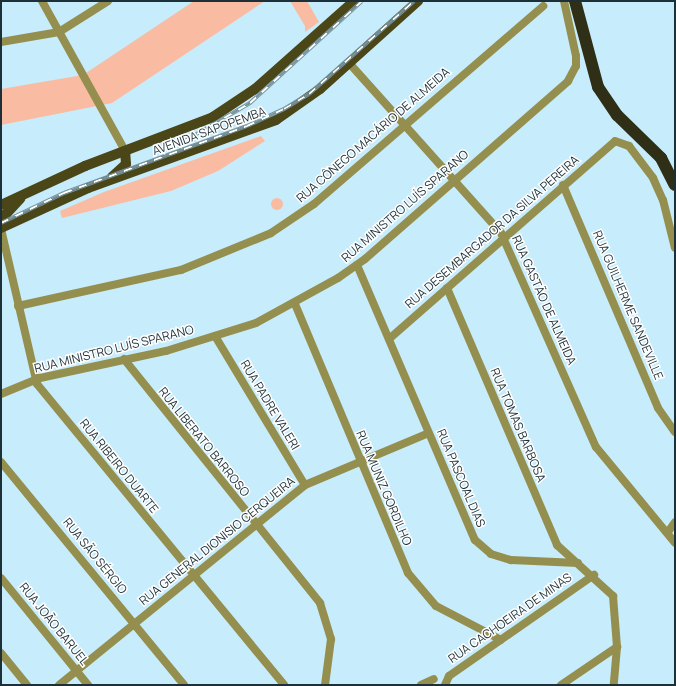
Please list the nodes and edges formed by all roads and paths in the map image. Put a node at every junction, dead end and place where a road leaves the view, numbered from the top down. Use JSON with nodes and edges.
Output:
{"nodes":[{"id":1,"x":42,"y":1,"type":"edge"},
{"id":2,"x":108,"y":1,"type":"edge"},
{"id":3,"x":354,"y":1,"type":"edge"},
{"id":4,"x":418,"y":1,"type":"edge"},
{"id":5,"x":564,"y":1,"type":"edge"},
{"id":6,"x":576,"y":1,"type":"edge"},
{"id":7,"x":542,"y":6,"type":"dead end"},
{"id":8,"x":59,"y":32,"type":"junction"},
{"id":9,"x":1,"y":42,"type":"edge"},
{"id":10,"x":350,"y":64,"type":"junction"},
{"id":11,"x":405,"y":125,"type":"junction"},
{"id":12,"x":125,"y":151,"type":"junction"},
{"id":13,"x":454,"y":181,"type":"junction"},
{"id":14,"x":563,"y":185,"type":"junction"},
{"id":15,"x":675,"y":185,"type":"edge"},
{"id":16,"x":94,"y":186,"type":"junction"},
{"id":17,"x":40,"y":187,"type":"junction"},
{"id":18,"x":1,"y":205,"type":"edge"},
{"id":19,"x":1,"y":228,"type":"edge"},
{"id":20,"x":504,"y":237,"type":"junction"},
{"id":21,"x":675,"y":248,"type":"edge"},
{"id":22,"x":357,"y":265,"type":"junction"},
{"id":23,"x":447,"y":288,"type":"junction"},
{"id":24,"x":295,"y":304,"type":"junction"},
{"id":25,"x":18,"y":306,"type":"junction"},
{"id":26,"x":215,"y":336,"type":"junction"},
{"id":27,"x":389,"y":339,"type":"junction"},
{"id":28,"x":124,"y":359,"type":"junction"},
{"id":29,"x":36,"y":380,"type":"junction"},
{"id":30,"x":1,"y":394,"type":"edge"},
{"id":31,"x":675,"y":432,"type":"edge"},
{"id":32,"x":429,"y":433,"type":"junction"},
{"id":33,"x":360,"y":461,"type":"junction"},
{"id":34,"x":1,"y":462,"type":"edge"},
{"id":35,"x":305,"y":485,"type":"junction"},
{"id":36,"x":675,"y":522,"type":"edge"},
{"id":37,"x":256,"y":524,"type":"junction"},
{"id":38,"x":668,"y":532,"type":"junction"},
{"id":39,"x":675,"y":544,"type":"edge"},
{"id":40,"x":578,"y":563,"type":"junction"},
{"id":41,"x":594,"y":575,"type":"junction"},
{"id":42,"x":193,"y":576,"type":"junction"},
{"id":43,"x":1,"y":578,"type":"edge"},
{"id":44,"x":134,"y":624,"type":"junction"},
{"id":45,"x":501,"y":640,"type":"junction"},
{"id":46,"x":616,"y":647,"type":"junction"},
{"id":47,"x":1,"y":653,"type":"edge"},
{"id":48,"x":76,"y":670,"type":"junction"},
{"id":49,"x":434,"y":679,"type":"dead end"},
{"id":50,"x":27,"y":685,"type":"edge"},
{"id":51,"x":59,"y":685,"type":"edge"},
{"id":52,"x":88,"y":685,"type":"edge"},
{"id":53,"x":184,"y":685,"type":"edge"},
{"id":54,"x":284,"y":685,"type":"edge"},
{"id":55,"x":324,"y":685,"type":"edge"},
{"id":56,"x":421,"y":685,"type":"edge"},
{"id":57,"x":445,"y":685,"type":"edge"},
{"id":58,"x":561,"y":685,"type":"edge"},
{"id":59,"x":614,"y":685,"type":"edge"}],
"edges":[{"from":1,"to":8,"type":"street"},
{"from":2,"to":8,"type":"street"},
{"from":3,"to":12,"type":"main road","name":"AVENIDA SAPOPEMBA"},
{"from":4,"to":10,"type":"main road","name":"AVENIDA SAPOPEMBA"},
{"from":5,"to":13,"type":"street","name":"RUA MINISTRO LUÍS SPARANO"},
{"from":6,"to":15,"type":"highway"},
{"from":7,"to":11,"type":"street","name":"RUA CÔNEGO MACÁRIO DE ALMEIDA"},
{"from":8,"to":9,"type":"street"},
{"from":8,"to":12,"type":"street"},
{"from":10,"to":11,"type":"street","name":"RUA GASTÃO DE ALMEIDA"},
{"from":10,"to":16,"type":"main road","name":"AVENIDA SAPOPEMBA"},
{"from":11,"to":13,"type":"street","name":"RUA GASTÃO DE ALMEIDA"},
{"from":11,"to":25,"type":"street","name":"RUA CÔNEGO MACÁRIO DE ALMEIDA"},
{"from":12,"to":16,"type":"main road"},
{"from":12,"to":17,"type":"main road","name":"AVENIDA SAPOPEMBA"},
{"from":13,"to":20,"type":"street","name":"RUA GASTÃO DE ALMEIDA"},
{"from":13,"to":22,"type":"street","name":"RUA MINISTRO LUÍS SPARANO"},
{"from":14,"to":20,"type":"street","name":"RUA DESEMBARGADOR DA SILVA PEREIRA"},
{"from":14,"to":21,"type":"street","name":"RUA DESEMBARGADOR DA SILVA PEREIRA"},
{"from":14,"to":31,"type":"street","name":"RUA GUILHERME SANDEVILLE"},
{"from":16,"to":19,"type":"main road","name":"AVENIDA SAPOPEMBA"},
{"from":17,"to":18,"type":"main road","name":"AVENIDA SAPOPEMBA"},
{"from":17,"to":19,"type":"main road"},
{"from":19,"to":25,"type":"street","name":"RUA RIBEIRO DUARTE"},
{"from":20,"to":23,"type":"street","name":"RUA DESEMBARGADOR DA SILVA PEREIRA"},
{"from":20,"to":38,"type":"street","name":"RUA GASTÃO DE ALMEIDA"},
{"from":22,"to":24,"type":"street","name":"RUA MINISTRO LUÍS SPARANO"},
{"from":22,"to":27,"type":"street","name":"RUA PASCOAL DIAS"},
{"from":23,"to":27,"type":"street","name":"RUA DESEMBARGADOR DA SILVA PEREIRA"},
{"from":23,"to":40,"type":"street","name":"RUA TOMAS BARBOSA"},
{"from":24,"to":26,"type":"street","name":"RUA MINISTRO LUÍS SPARANO"},
{"from":24,"to":33,"type":"street","name":"RUA MUNIZ GORDILHO"},
{"from":25,"to":29,"type":"street","name":"RUA RIBEIRO DUARTE"},
{"from":26,"to":28,"type":"street","name":"RUA MINISTRO LUÍS SPARANO"},
{"from":26,"to":35,"type":"street","name":"RUA PADRE VALERI"},
{"from":27,"to":32,"type":"street","name":"RUA PASCOAL DIAS"},
{"from":28,"to":29,"type":"street","name":"RUA MINISTRO LUÍS SPARANO"},
{"from":28,"to":37,"type":"street","name":"RUA LIBERATO BARROSO"},
{"from":29,"to":30,"type":"street","name":"RUA MINISTRO LUÍS SPARANO"},
{"from":29,"to":42,"type":"street","name":"RUA RIBEIRO DUARTE"},
{"from":32,"to":33,"type":"street","name":"RUA GENERAL DIONISIO CERQUEIRA"},
{"from":32,"to":40,"type":"street","name":"RUA PASCOAL DIAS"},
{"from":33,"to":35,"type":"street","name":"RUA GENERAL DIONISIO CERQUEIRA"},
{"from":33,"to":45,"type":"street","name":"RUA MUNIZ GORDILHO"},
{"from":34,"to":44,"type":"street","name":"RUA SÃO SÉRGIO"},
{"from":35,"to":37,"type":"street","name":"RUA GENERAL DIONISIO CERQUEIRA"},
{"from":36,"to":38,"type":"street"},
{"from":37,"to":42,"type":"street","name":"RUA GENERAL DIONISIO CERQUEIRA"},
{"from":37,"to":55,"type":"street","name":"RUA LIBERATO BARROSO"},
{"from":38,"to":39,"type":"street","name":"RUA GASTÃO DE ALMEIDA"},
{"from":40,"to":41,"type":"street"},
{"from":41,"to":45,"type":"street","name":"RUA CACHOEIRA DE MINAS"},
{"from":41,"to":46,"type":"street"},
{"from":42,"to":44,"type":"street","name":"RUA GENERAL DIONISIO CERQUEIRA"},
{"from":42,"to":54,"type":"street","name":"RUA RIBEIRO DUARTE"},
{"from":43,"to":48,"type":"street","name":"RUA JOÃO BARUEL"},
{"from":44,"to":48,"type":"street","name":"RUA GENERAL DIONISIO CERQUEIRA"},
{"from":44,"to":53,"type":"street","name":"RUA SÃO SÉRGIO"},
{"from":45,"to":57,"type":"street","name":"RUA CACHOEIRA DE MINAS"},
{"from":46,"to":58,"type":"street"},
{"from":46,"to":59,"type":"street"},
{"from":47,"to":50,"type":"street"},
{"from":48,"to":51,"type":"street","name":"RUA GENERAL DIONISIO CERQUEIRA"},
{"from":48,"to":52,"type":"street","name":"RUA JOÃO BARUEL"},
{"from":49,"to":56,"type":"street"}]}
